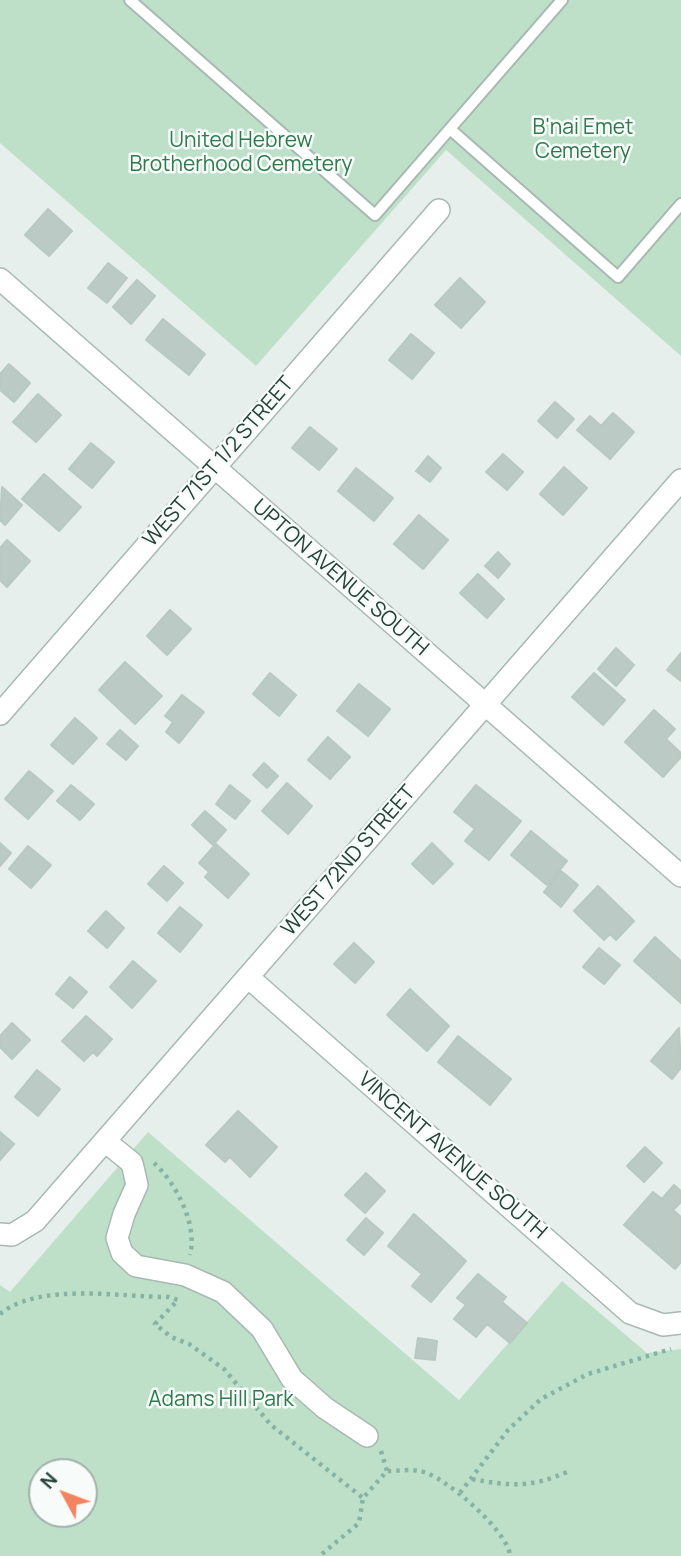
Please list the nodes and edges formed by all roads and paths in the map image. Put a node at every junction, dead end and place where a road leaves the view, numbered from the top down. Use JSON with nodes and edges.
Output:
{"nodes":[{"id":1,"x":562,"y":0,"type":"edge"},
{"id":2,"x":135,"y":2,"type":"edge"},
{"id":3,"x":450,"y":129,"type":"junction"},
{"id":4,"x":681,"y":204,"type":"edge"},
{"id":5,"x":439,"y":210,"type":"dead end"},
{"id":6,"x":0,"y":279,"type":"edge"},
{"id":7,"x":215,"y":467,"type":"junction"},
{"id":8,"x":681,"y":480,"type":"edge"},
{"id":9,"x":485,"y":705,"type":"junction"},
{"id":10,"x":0,"y":714,"type":"edge"},
{"id":11,"x":681,"y":876,"type":"edge"},
{"id":12,"x":248,"y":977,"type":"junction"},
{"id":13,"x":105,"y":1141,"type":"junction"},
{"id":14,"x":147,"y":1157,"type":"dead end"},
{"id":15,"x":6,"y":1234,"type":"edge"},
{"id":16,"x":185,"y":1275,"type":"junction"},
{"id":17,"x":178,"y":1300,"type":"junction"},
{"id":18,"x":0,"y":1314,"type":"edge"},
{"id":19,"x":672,"y":1324,"type":"edge"},
{"id":20,"x":681,"y":1347,"type":"edge"},
{"id":21,"x":367,"y":1436,"type":"dead end"},
{"id":22,"x":567,"y":1472,"type":"dead end"},
{"id":23,"x":472,"y":1479,"type":"junction"},
{"id":24,"x":460,"y":1493,"type":"junction"},
{"id":25,"x":363,"y":1498,"type":"junction"},
{"id":26,"x":322,"y":1554,"type":"edge"},
{"id":27,"x":510,"y":1556,"type":"edge"}],
"edges":[{"from":1,"to":3,"type":"lane"},
{"from":2,"to":3,"type":"lane"},
{"from":3,"to":4,"type":"lane"},
{"from":5,"to":7,"type":"street","name":"WEST 71ST 1/2 STREET"},
{"from":6,"to":7,"type":"street","name":"UPTON AVENUE SOUTH"},
{"from":7,"to":9,"type":"street","name":"UPTON AVENUE SOUTH"},
{"from":7,"to":10,"type":"street","name":"WEST 71ST 1/2 STREET"},
{"from":8,"to":9,"type":"street","name":"WEST 72ND STREET"},
{"from":9,"to":11,"type":"street","name":"UPTON AVENUE SOUTH"},
{"from":9,"to":12,"type":"street","name":"WEST 72ND STREET"},
{"from":12,"to":13,"type":"street","name":"WEST 72ND STREET"},
{"from":12,"to":19,"type":"street","name":"VINCENT AVENUE SOUTH"},
{"from":13,"to":15,"type":"street","name":"WEST 72ND STREET"},
{"from":13,"to":16,"type":"street"},
{"from":14,"to":16,"type":"path"},
{"from":16,"to":17,"type":"path"},
{"from":16,"to":21,"type":"street"},
{"from":17,"to":18,"type":"path"},
{"from":17,"to":25,"type":"path"},
{"from":20,"to":23,"type":"path"},
{"from":22,"to":23,"type":"path"},
{"from":23,"to":24,"type":"path"},
{"from":24,"to":25,"type":"path"},
{"from":24,"to":27,"type":"path"},
{"from":25,"to":26,"type":"path"}]}
